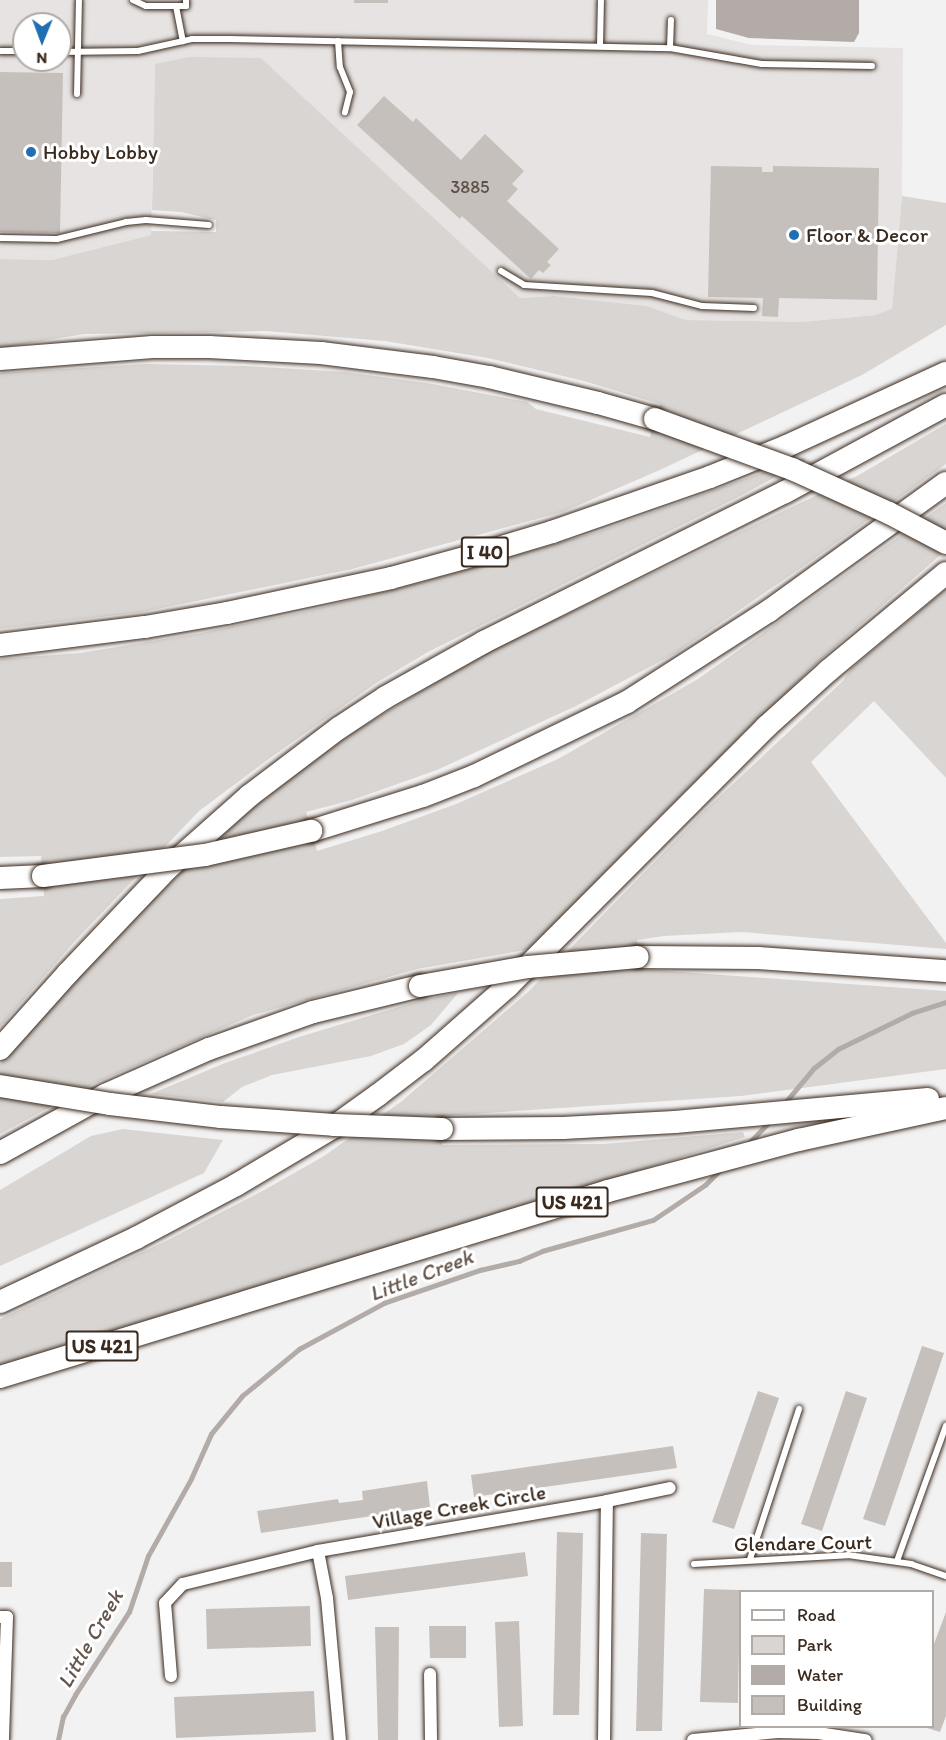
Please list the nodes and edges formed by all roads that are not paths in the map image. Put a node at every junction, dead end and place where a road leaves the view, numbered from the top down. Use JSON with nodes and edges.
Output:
{"nodes":[{"id":1,"x":79,"y":0,"type":"edge"},
{"id":2,"x":133,"y":0,"type":"edge"},
{"id":3,"x":186,"y":0,"type":"edge"},
{"id":4,"x":601,"y":0,"type":"edge"},
{"id":5,"x":176,"y":6,"type":"junction"},
{"id":6,"x":671,"y":20,"type":"dead end"},
{"id":7,"x":183,"y":41,"type":"junction"},
{"id":8,"x":338,"y":41,"type":"junction"},
{"id":9,"x":600,"y":46,"type":"junction"},
{"id":10,"x":670,"y":48,"type":"junction"},
{"id":11,"x":72,"y":52,"type":"edge"},
{"id":12,"x":78,"y":52,"type":"junction"},
{"id":13,"x":872,"y":66,"type":"dead end"},
{"id":14,"x":77,"y":94,"type":"dead end"},
{"id":15,"x":345,"y":112,"type":"dead end"},
{"id":16,"x":209,"y":225,"type":"dead end"},
{"id":17,"x":0,"y":238,"type":"edge"},
{"id":18,"x":501,"y":271,"type":"dead end"},
{"id":19,"x":754,"y":308,"type":"dead end"},
{"id":20,"x":0,"y":359,"type":"edge"},
{"id":21,"x":946,"y":373,"type":"edge"},
{"id":22,"x":946,"y":405,"type":"edge"},
{"id":23,"x":946,"y":483,"type":"edge"},
{"id":24,"x":946,"y":543,"type":"edge"},
{"id":25,"x":946,"y":573,"type":"edge"},
{"id":26,"x":0,"y":645,"type":"edge"},
{"id":27,"x":0,"y":878,"type":"edge"},
{"id":28,"x":946,"y":971,"type":"edge"},
{"id":29,"x":0,"y":1049,"type":"edge"},
{"id":30,"x":0,"y":1086,"type":"edge"},
{"id":31,"x":946,"y":1097,"type":"edge"},
{"id":32,"x":946,"y":1108,"type":"edge"},
{"id":33,"x":0,"y":1153,"type":"edge"},
{"id":34,"x":0,"y":1302,"type":"edge"},
{"id":35,"x":0,"y":1377,"type":"edge"},
{"id":36,"x":799,"y":1409,"type":"dead end"},
{"id":37,"x":946,"y":1426,"type":"edge"},
{"id":38,"x":669,"y":1488,"type":"dead end"},
{"id":39,"x":607,"y":1502,"type":"junction"},
{"id":40,"x":318,"y":1551,"type":"junction"},
{"id":41,"x":750,"y":1559,"type":"junction"},
{"id":42,"x":897,"y":1561,"type":"junction"},
{"id":43,"x":694,"y":1564,"type":"dead end"},
{"id":44,"x":946,"y":1576,"type":"edge"},
{"id":45,"x":3,"y":1617,"type":"edge"},
{"id":46,"x":430,"y":1674,"type":"dead end"},
{"id":47,"x":171,"y":1676,"type":"dead end"},
{"id":48,"x":3,"y":1740,"type":"edge"},
{"id":49,"x":340,"y":1740,"type":"edge"},
{"id":50,"x":431,"y":1740,"type":"edge"},
{"id":51,"x":603,"y":1740,"type":"edge"},
{"id":52,"x":693,"y":1740,"type":"edge"},
{"id":53,"x":865,"y":1740,"type":"edge"}],
"edges":[{"from":1,"to":12,"type":"lane"},
{"from":2,"to":5,"type":"lane"},
{"from":3,"to":5,"type":"lane"},
{"from":4,"to":9,"type":"lane"},
{"from":5,"to":7,"type":"lane"},
{"from":6,"to":10,"type":"lane"},
{"from":7,"to":8,"type":"lane"},
{"from":7,"to":12,"type":"lane"},
{"from":8,"to":9,"type":"lane"},
{"from":8,"to":15,"type":"lane"},
{"from":9,"to":10,"type":"lane"},
{"from":10,"to":13,"type":"lane"},
{"from":11,"to":12,"type":"lane"},
{"from":12,"to":14,"type":"lane"},
{"from":16,"to":17,"type":"lane"},
{"from":18,"to":19,"type":"lane"},
{"from":20,"to":24,"type":"highway","bridge":true},
{"from":21,"to":26,"type":"highway","number":"I 40"},
{"from":22,"to":29,"type":"highway"},
{"from":23,"to":27,"type":"highway","bridge":true},
{"from":25,"to":34,"type":"highway"},
{"from":28,"to":33,"type":"highway","bridge":true},
{"from":30,"to":31,"type":"highway","bridge":true},
{"from":32,"to":35,"type":"highway","number":"US 421"},
{"from":36,"to":41,"type":"lane"},
{"from":37,"to":42,"type":"lane"},
{"from":38,"to":39,"type":"street","name":"Village Creek Circle"},
{"from":39,"to":40,"type":"street","name":"Village Creek Circle"},
{"from":39,"to":51,"type":"street"},
{"from":40,"to":47,"type":"street","name":"Village Creek Circle"},
{"from":40,"to":49,"type":"street"},
{"from":41,"to":42,"type":"lane","name":"Glendare Court"},
{"from":41,"to":43,"type":"lane","name":"Glendare Court"},
{"from":42,"to":44,"type":"lane","name":"Glendare Court"},
{"from":45,"to":48,"type":"street"},
{"from":46,"to":50,"type":"street"},
{"from":52,"to":53,"type":"street"}]}
